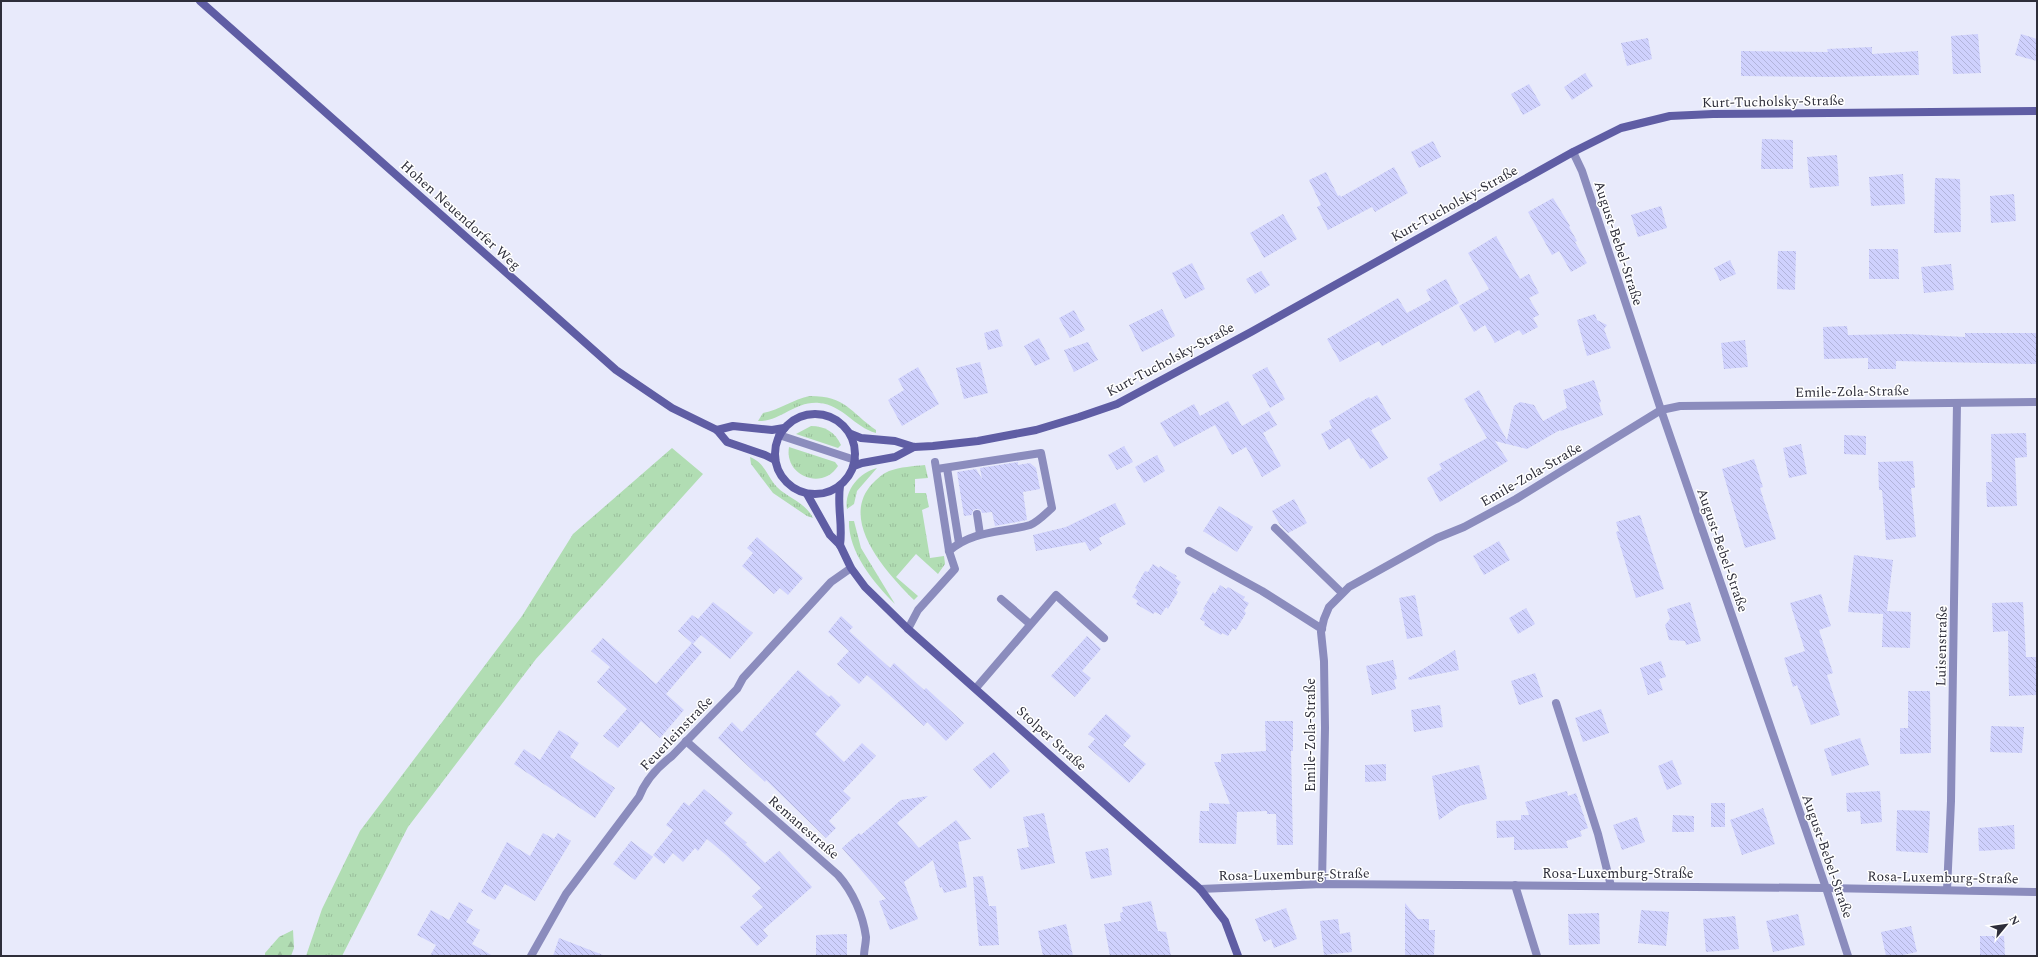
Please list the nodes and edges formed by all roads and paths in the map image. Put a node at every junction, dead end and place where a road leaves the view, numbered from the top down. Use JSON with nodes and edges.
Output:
{"nodes":[{"id":1,"x":200,"y":1,"type":"edge"},
{"id":2,"x":2037,"y":111,"type":"edge"},
{"id":3,"x":1573,"y":152,"type":"junction"},
{"id":4,"x":2037,"y":402,"type":"edge"},
{"id":5,"x":1957,"y":403,"type":"junction"},
{"id":6,"x":1661,"y":410,"type":"junction"},
{"id":7,"x":784,"y":428,"type":"junction"},
{"id":8,"x":717,"y":430,"type":"junction"},
{"id":9,"x":851,"y":434,"type":"junction"},
{"id":10,"x":779,"y":436,"type":"junction"},
{"id":11,"x":914,"y":447,"type":"junction"},
{"id":12,"x":775,"y":460,"type":"junction"},
{"id":13,"x":854,"y":463,"type":"junction"},
{"id":14,"x":946,"y":468,"type":"junction"},
{"id":15,"x":840,"y":486,"type":"junction"},
{"id":16,"x":807,"y":494,"type":"junction"},
{"id":17,"x":977,"y":514,"type":"dead end"},
{"id":18,"x":1275,"y":528,"type":"dead end"},
{"id":19,"x":980,"y":534,"type":"junction"},
{"id":20,"x":959,"y":543,"type":"junction"},
{"id":21,"x":840,"y":545,"type":"junction"},
{"id":22,"x":950,"y":551,"type":"junction"},
{"id":23,"x":1189,"y":551,"type":"dead end"},
{"id":24,"x":850,"y":568,"type":"junction"},
{"id":25,"x":1342,"y":593,"type":"junction"},
{"id":26,"x":1001,"y":599,"type":"dead end"},
{"id":27,"x":1030,"y":624,"type":"junction"},
{"id":28,"x":908,"y":629,"type":"junction"},
{"id":29,"x":1322,"y":629,"type":"junction"},
{"id":30,"x":1104,"y":638,"type":"dead end"},
{"id":31,"x":976,"y":688,"type":"junction"},
{"id":32,"x":1556,"y":703,"type":"dead end"},
{"id":33,"x":686,"y":741,"type":"junction"},
{"id":34,"x":1322,"y":884,"type":"junction"},
{"id":35,"x":1515,"y":885,"type":"junction"},
{"id":36,"x":1611,"y":886,"type":"junction"},
{"id":37,"x":1826,"y":888,"type":"junction"},
{"id":38,"x":1200,"y":889,"type":"junction"},
{"id":39,"x":1948,"y":890,"type":"junction"},
{"id":40,"x":2037,"y":892,"type":"edge"},
{"id":41,"x":532,"y":956,"type":"edge"},
{"id":42,"x":864,"y":956,"type":"edge"},
{"id":43,"x":1238,"y":956,"type":"edge"},
{"id":44,"x":1537,"y":956,"type":"edge"},
{"id":45,"x":1848,"y":956,"type":"edge"}],
"edges":[{"from":1,"to":8,"type":"main road","name":"Hohen Neuendorfer Weg"},
{"from":2,"to":3,"type":"main road","name":"Kurt-Tucholsky-Straße"},
{"from":3,"to":6,"type":"street","name":"August-Bebel-Straße"},
{"from":3,"to":11,"type":"main road","name":"Kurt-Tucholsky-Straße"},
{"from":4,"to":5,"type":"street","name":"Emile-Zola-Straße"},
{"from":5,"to":6,"type":"street","name":"Emile-Zola-Straße"},
{"from":5,"to":39,"type":"street","name":"Luisenstraße"},
{"from":6,"to":25,"type":"street","name":"Emile-Zola-Straße"},
{"from":6,"to":37,"type":"street","name":"August-Bebel-Straße"},
{"from":7,"to":8,"type":"main road"},
{"from":7,"to":9,"type":"main road"},
{"from":7,"to":10,"type":"main road"},
{"from":8,"to":12,"type":"main road","name":"Hohen Neuendorfer Weg"},
{"from":9,"to":11,"type":"main road","name":"Kurt-Tucholsky-Straße"},
{"from":9,"to":13,"type":"main road"},
{"from":10,"to":12,"type":"main road"},
{"from":10,"to":13,"type":"street"},
{"from":11,"to":13,"type":"main road","name":"Kurt-Tucholsky-Straße"},
{"from":12,"to":16,"type":"main road"},
{"from":13,"to":15,"type":"main road"},
{"from":14,"to":19,"type":"street"},
{"from":14,"to":20,"type":"street"},
{"from":14,"to":22,"type":"street"},
{"from":15,"to":16,"type":"main road"},
{"from":15,"to":21,"type":"main road","name":"Stolper Straße"},
{"from":16,"to":21,"type":"main road","name":"Stolper Straße"},
{"from":17,"to":19,"type":"street"},
{"from":18,"to":25,"type":"street"},
{"from":19,"to":20,"type":"street"},
{"from":20,"to":22,"type":"street"},
{"from":21,"to":24,"type":"main road","name":"Stolper Straße"},
{"from":22,"to":28,"type":"street"},
{"from":23,"to":29,"type":"street"},
{"from":24,"to":28,"type":"main road","name":"Stolper Straße"},
{"from":24,"to":33,"type":"street","name":"Feuerleinstraße"},
{"from":25,"to":29,"type":"street","name":"Emile-Zola-Straße"},
{"from":26,"to":27,"type":"street"},
{"from":27,"to":30,"type":"street"},
{"from":27,"to":31,"type":"street"},
{"from":28,"to":31,"type":"main road","name":"Stolper Straße"},
{"from":29,"to":34,"type":"street","name":"Emile-Zola-Straße"},
{"from":31,"to":38,"type":"main road","name":"Stolper Straße"},
{"from":32,"to":36,"type":"street"},
{"from":33,"to":41,"type":"street","name":"Feuerleinstraße"},
{"from":33,"to":42,"type":"street","name":"Remanestraße"},
{"from":34,"to":35,"type":"street","name":"Rosa-Luxemburg-Straße"},
{"from":34,"to":38,"type":"street","name":"Rosa-Luxemburg-Straße"},
{"from":35,"to":36,"type":"street","name":"Rosa-Luxemburg-Straße"},
{"from":35,"to":44,"type":"street"},
{"from":36,"to":37,"type":"street","name":"Rosa-Luxemburg-Straße"},
{"from":37,"to":39,"type":"street","name":"Rosa-Luxemburg-Straße"},
{"from":37,"to":45,"type":"street","name":"August-Bebel-Straße"},
{"from":38,"to":43,"type":"main road","name":"Stolper Straße"},
{"from":39,"to":40,"type":"street","name":"Rosa-Luxemburg-Straße"}]}
